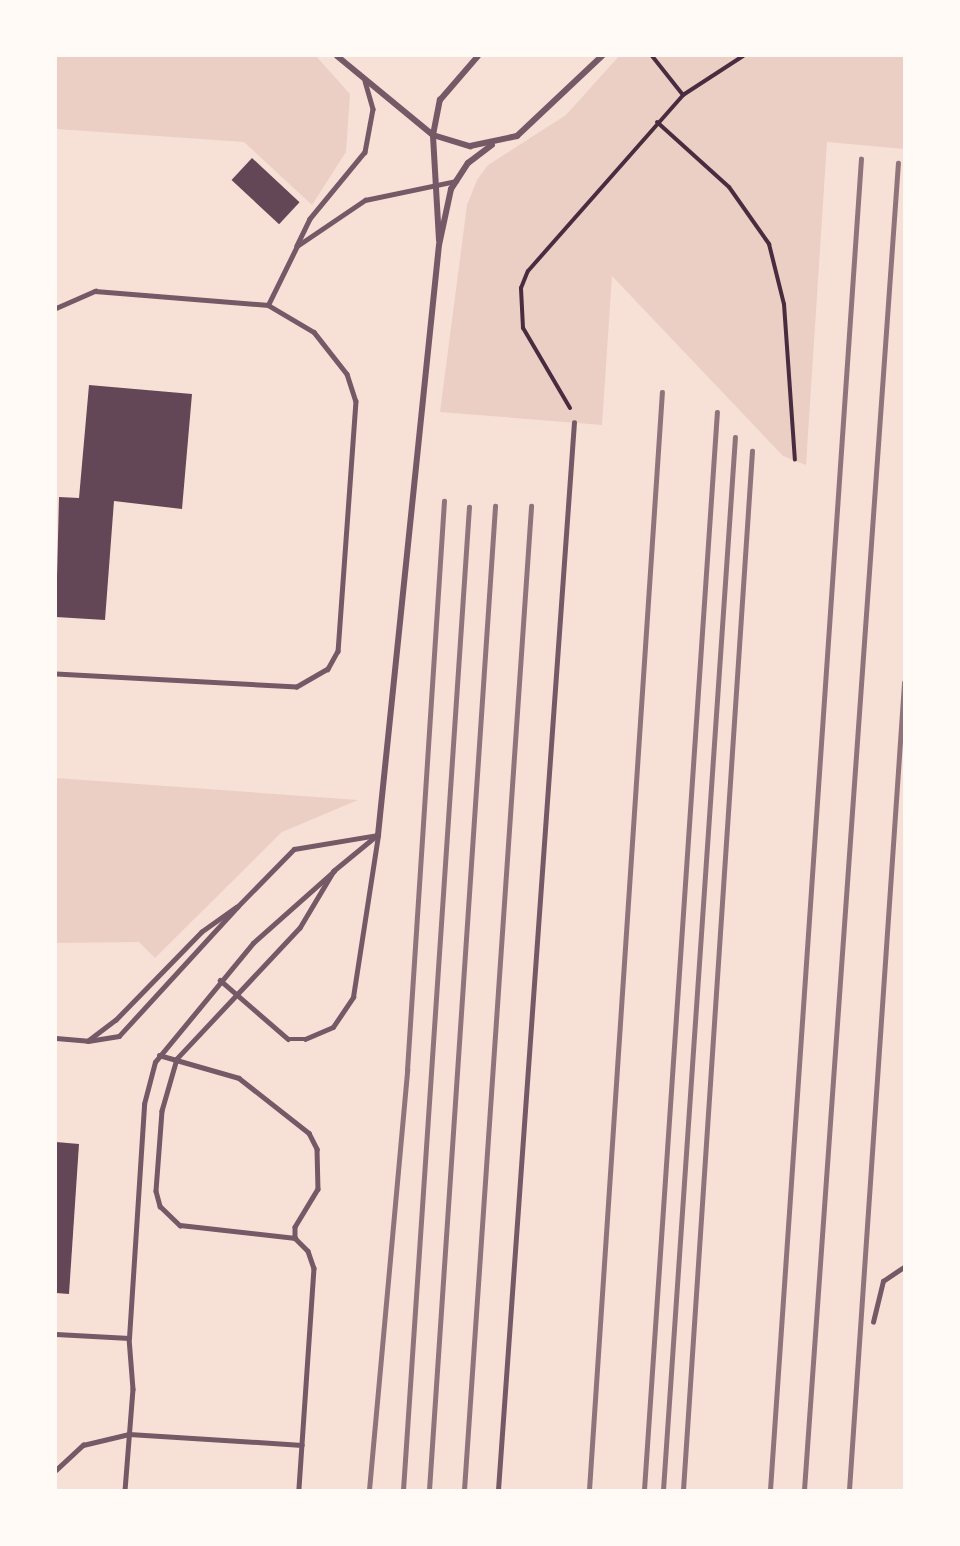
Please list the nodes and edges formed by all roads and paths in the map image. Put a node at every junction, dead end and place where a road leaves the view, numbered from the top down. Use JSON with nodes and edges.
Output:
{"nodes":[{"id":1,"x":337,"y":56,"type":"edge"},
{"id":2,"x":478,"y":56,"type":"edge"},
{"id":3,"x":602,"y":56,"type":"edge"},
{"id":4,"x":652,"y":56,"type":"edge"},
{"id":5,"x":743,"y":56,"type":"edge"},
{"id":6,"x":365,"y":81,"type":"junction"},
{"id":7,"x":683,"y":95,"type":"junction"},
{"id":8,"x":657,"y":122,"type":"junction"},
{"id":9,"x":433,"y":135,"type":"junction"},
{"id":10,"x":492,"y":145,"type":"junction"},
{"id":11,"x":457,"y":180,"type":"junction"},
{"id":12,"x":432,"y":188,"type":"junction"},
{"id":13,"x":439,"y":245,"type":"junction"},
{"id":14,"x":297,"y":246,"type":"junction"},
{"id":15,"x":268,"y":305,"type":"junction"},
{"id":16,"x":56,"y":308,"type":"edge"},
{"id":17,"x":574,"y":423,"type":"joint"},
{"id":18,"x":795,"y":460,"type":"dead end"},
{"id":19,"x":56,"y":674,"type":"edge"},
{"id":20,"x":378,"y":835,"type":"junction"},
{"id":21,"x":334,"y":871,"type":"junction"},
{"id":22,"x":237,"y":906,"type":"junction"},
{"id":23,"x":220,"y":980,"type":"junction"},
{"id":24,"x":236,"y":995,"type":"junction"},
{"id":25,"x":56,"y":1038,"type":"edge"},
{"id":26,"x":88,"y":1041,"type":"junction"},
{"id":27,"x":159,"y":1055,"type":"junction"},
{"id":28,"x":177,"y":1059,"type":"junction"},
{"id":29,"x":294,"y":1238,"type":"junction"},
{"id":30,"x":904,"y":1267,"type":"edge"},
{"id":31,"x":873,"y":1322,"type":"dead end"},
{"id":32,"x":56,"y":1334,"type":"edge"},
{"id":33,"x":129,"y":1338,"type":"junction"},
{"id":34,"x":129,"y":1434,"type":"junction"},
{"id":35,"x":302,"y":1446,"type":"junction"},
{"id":36,"x":56,"y":1470,"type":"edge"},
{"id":37,"x":125,"y":1491,"type":"edge"},
{"id":38,"x":299,"y":1491,"type":"edge"},
{"id":39,"x":498,"y":1491,"type":"edge"}],
"edges":[{"from":1,"to":6,"type":"street"},
{"from":2,"to":9,"type":"street"},
{"from":3,"to":10,"type":"street"},
{"from":4,"to":7,"type":"path"},
{"from":5,"to":7,"type":"path"},
{"from":6,"to":9,"type":"street"},
{"from":6,"to":14,"type":"lane"},
{"from":7,"to":8,"type":"path"},
{"from":8,"to":17,"type":"path"},
{"from":8,"to":18,"type":"path"},
{"from":9,"to":10,"type":"street"},
{"from":9,"to":12,"type":"street"},
{"from":10,"to":11,"type":"street"},
{"from":11,"to":12,"type":"lane"},
{"from":11,"to":13,"type":"street"},
{"from":12,"to":13,"type":"street"},
{"from":12,"to":14,"type":"lane"},
{"from":13,"to":20,"type":"street"},
{"from":14,"to":15,"type":"lane"},
{"from":15,"to":16,"type":"lane"},
{"from":15,"to":19,"type":"lane"},
{"from":17,"to":39,"type":"lane"},
{"from":20,"to":21,"type":"lane"},
{"from":20,"to":22,"type":"lane"},
{"from":20,"to":24,"type":"lane"},
{"from":21,"to":23,"type":"lane"},
{"from":21,"to":24,"type":"lane"},
{"from":22,"to":26,"type":"lane"},
{"from":22,"to":26,"type":"lane"},
{"from":23,"to":24,"type":"lane"},
{"from":23,"to":27,"type":"lane"},
{"from":24,"to":28,"type":"lane"},
{"from":25,"to":26,"type":"lane"},
{"from":27,"to":28,"type":"lane"},
{"from":27,"to":33,"type":"lane"},
{"from":28,"to":29,"type":"lane"},
{"from":28,"to":29,"type":"lane"},
{"from":29,"to":35,"type":"lane"},
{"from":30,"to":31,"type":"lane"},
{"from":32,"to":33,"type":"lane"},
{"from":33,"to":34,"type":"lane"},
{"from":34,"to":35,"type":"lane"},
{"from":34,"to":36,"type":"lane"},
{"from":34,"to":37,"type":"lane"},
{"from":35,"to":38,"type":"lane"}]}
